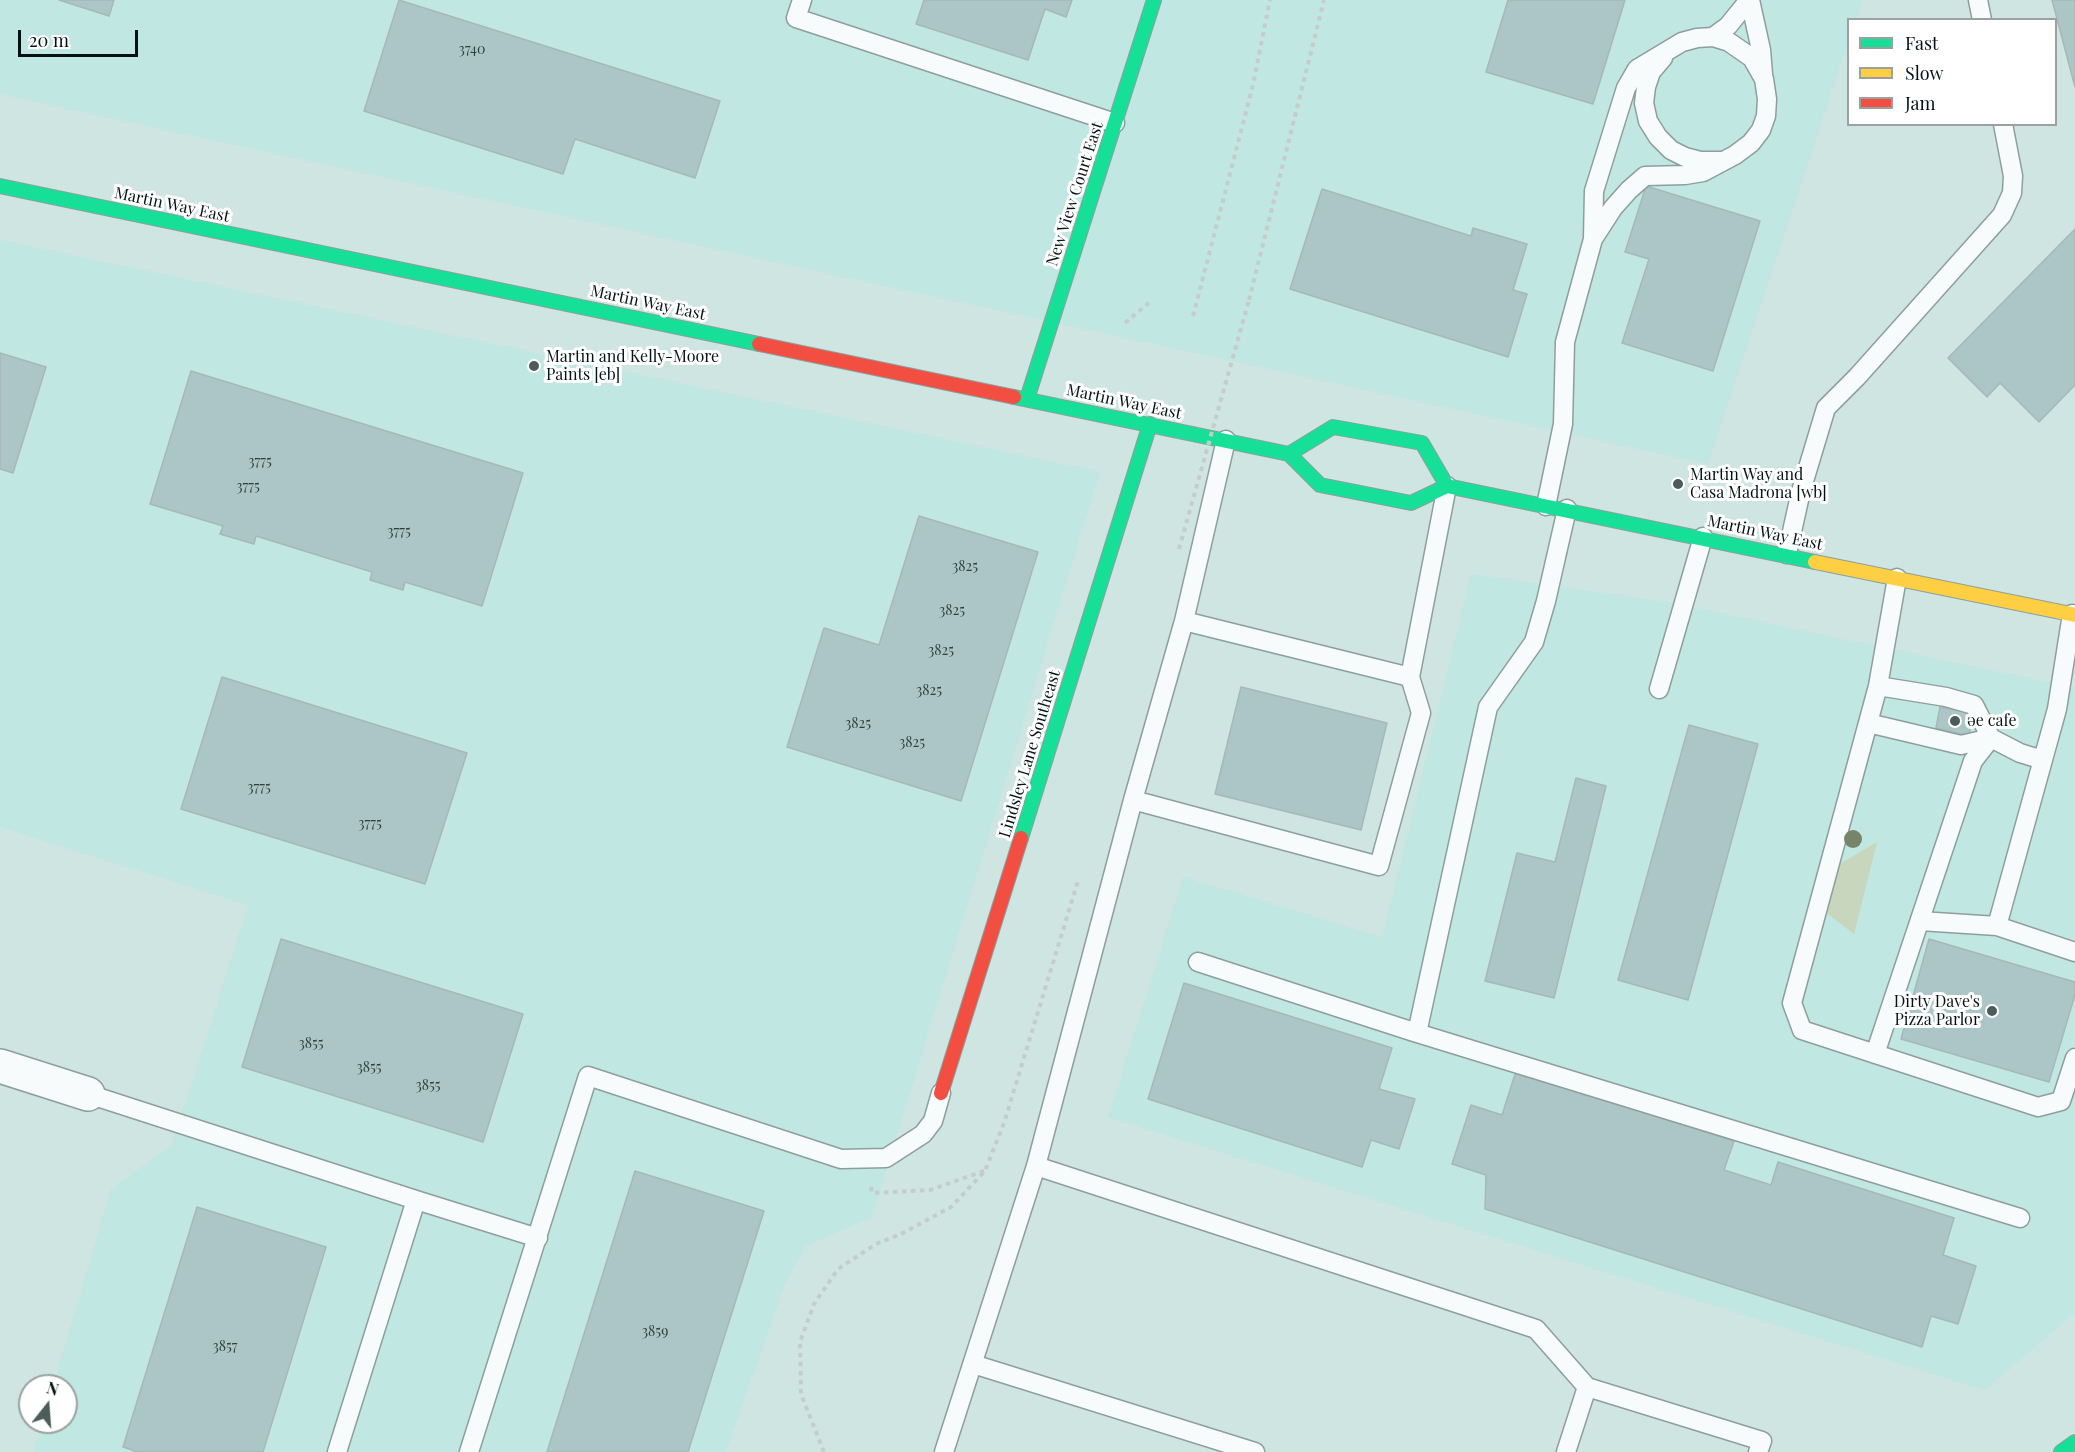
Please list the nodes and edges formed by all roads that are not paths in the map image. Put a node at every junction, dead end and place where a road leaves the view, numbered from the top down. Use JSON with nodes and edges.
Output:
{"nodes":[{"id":1,"x":802,"y":0,"type":"edge"},
{"id":2,"x":1154,"y":0,"type":"edge"},
{"id":3,"x":1750,"y":0,"type":"edge"},
{"id":4,"x":1978,"y":0,"type":"edge"},
{"id":5,"x":1982,"y":18,"type":"edge"},
{"id":6,"x":1713,"y":37,"type":"junction"},
{"id":7,"x":1670,"y":50,"type":"junction"},
{"id":8,"x":1764,"y":79,"type":"junction"},
{"id":9,"x":1115,"y":123,"type":"junction"},
{"id":10,"x":2003,"y":126,"type":"edge"},
{"id":11,"x":1722,"y":161,"type":"junction"},
{"id":12,"x":0,"y":186,"type":"edge"},
{"id":13,"x":1593,"y":239,"type":"junction"},
{"id":14,"x":1027,"y":399,"type":"junction"},
{"id":15,"x":1150,"y":424,"type":"junction"},
{"id":16,"x":1226,"y":440,"type":"junction"},
{"id":17,"x":1289,"y":454,"type":"junction"},
{"id":18,"x":1448,"y":486,"type":"junction"},
{"id":19,"x":1546,"y":506,"type":"junction"},
{"id":20,"x":1567,"y":509,"type":"junction"},
{"id":21,"x":1703,"y":537,"type":"junction"},
{"id":22,"x":1787,"y":554,"type":"junction"},
{"id":23,"x":1897,"y":578,"type":"junction"},
{"id":24,"x":2073,"y":615,"type":"edge"},
{"id":25,"x":1184,"y":621,"type":"junction"},
{"id":26,"x":1410,"y":677,"type":"junction"},
{"id":27,"x":1878,"y":686,"type":"junction"},
{"id":28,"x":1659,"y":689,"type":"dead end"},
{"id":29,"x":1868,"y":723,"type":"junction"},
{"id":30,"x":1991,"y":738,"type":"junction"},
{"id":31,"x":2043,"y":760,"type":"junction"},
{"id":32,"x":1133,"y":800,"type":"junction"},
{"id":33,"x":1920,"y":921,"type":"junction"},
{"id":34,"x":1997,"y":926,"type":"junction"},
{"id":35,"x":2075,"y":952,"type":"edge"},
{"id":36,"x":1198,"y":962,"type":"dead end"},
{"id":37,"x":1417,"y":1033,"type":"junction"},
{"id":38,"x":1875,"y":1054,"type":"junction"},
{"id":39,"x":2075,"y":1058,"type":"edge"},
{"id":40,"x":0,"y":1066,"type":"edge"},
{"id":41,"x":941,"y":1093,"type":"joint"},
{"id":42,"x":88,"y":1094,"type":"joint"},
{"id":43,"x":1036,"y":1166,"type":"junction"},
{"id":44,"x":416,"y":1200,"type":"junction"},
{"id":45,"x":2020,"y":1218,"type":"dead end"},
{"id":46,"x":538,"y":1238,"type":"junction"},
{"id":47,"x":973,"y":1364,"type":"junction"},
{"id":48,"x":1587,"y":1387,"type":"junction"},
{"id":49,"x":2075,"y":1442,"type":"edge"},
{"id":50,"x":337,"y":1452,"type":"edge"},
{"id":51,"x":469,"y":1452,"type":"edge"},
{"id":52,"x":944,"y":1452,"type":"edge"},
{"id":53,"x":1255,"y":1452,"type":"edge"},
{"id":54,"x":1566,"y":1452,"type":"edge"},
{"id":55,"x":1758,"y":1452,"type":"edge"},
{"id":56,"x":2061,"y":1452,"type":"edge"}],
"edges":[{"from":1,"to":9,"type":"lane"},
{"from":2,"to":9,"type":"main road","name":"New View Court East"},
{"from":3,"to":6,"type":"lane"},
{"from":3,"to":8,"type":"lane"},
{"from":4,"to":5,"type":"lane"},
{"from":6,"to":7,"type":"lane"},
{"from":6,"to":8,"type":"lane"},
{"from":7,"to":11,"type":"lane"},
{"from":7,"to":13,"type":"lane"},
{"from":8,"to":11,"type":"lane"},
{"from":9,"to":14,"type":"main road","name":"New View Court East"},
{"from":10,"to":22,"type":"lane"},
{"from":11,"to":13,"type":"lane"},
{"from":12,"to":14,"type":"main road","name":"Martin Way East"},
{"from":13,"to":19,"type":"lane"},
{"from":14,"to":15,"type":"main road","name":"Martin Way East"},
{"from":15,"to":16,"type":"main road","name":"Martin Way East"},
{"from":15,"to":41,"type":"main road","name":"Lindsley Lane Southeast"},
{"from":16,"to":17,"type":"main road","name":"Martin Way East"},
{"from":16,"to":25,"type":"lane"},
{"from":17,"to":18,"type":"main road"},
{"from":17,"to":18,"type":"main road"},
{"from":18,"to":19,"type":"main road","name":"Martin Way East"},
{"from":18,"to":26,"type":"lane"},
{"from":19,"to":20,"type":"main road","name":"Martin Way East"},
{"from":20,"to":21,"type":"main road","name":"Martin Way East"},
{"from":20,"to":37,"type":"lane"},
{"from":21,"to":22,"type":"main road","name":"Martin Way East"},
{"from":21,"to":28,"type":"lane"},
{"from":22,"to":23,"type":"main road","name":"Martin Way East"},
{"from":23,"to":24,"type":"main road","name":"Martin Way East"},
{"from":23,"to":27,"type":"lane"},
{"from":24,"to":31,"type":"lane"},
{"from":25,"to":26,"type":"lane"},
{"from":25,"to":32,"type":"lane"},
{"from":26,"to":32,"type":"lane"},
{"from":27,"to":29,"type":"lane"},
{"from":27,"to":30,"type":"lane"},
{"from":29,"to":30,"type":"lane"},
{"from":29,"to":38,"type":"lane"},
{"from":30,"to":31,"type":"lane"},
{"from":30,"to":33,"type":"lane"},
{"from":31,"to":34,"type":"lane"},
{"from":32,"to":43,"type":"lane"},
{"from":33,"to":34,"type":"lane"},
{"from":33,"to":38,"type":"lane"},
{"from":34,"to":35,"type":"lane"},
{"from":36,"to":37,"type":"lane"},
{"from":37,"to":45,"type":"lane"},
{"from":38,"to":39,"type":"lane"},
{"from":40,"to":42,"type":"street"},
{"from":41,"to":46,"type":"lane"},
{"from":42,"to":44,"type":"lane"},
{"from":43,"to":47,"type":"lane"},
{"from":43,"to":48,"type":"lane"},
{"from":44,"to":46,"type":"lane"},
{"from":44,"to":50,"type":"lane"},
{"from":46,"to":51,"type":"lane"},
{"from":47,"to":52,"type":"lane"},
{"from":47,"to":53,"type":"lane"},
{"from":48,"to":54,"type":"lane"},
{"from":48,"to":55,"type":"lane"},
{"from":49,"to":56,"type":"main road"}]}
